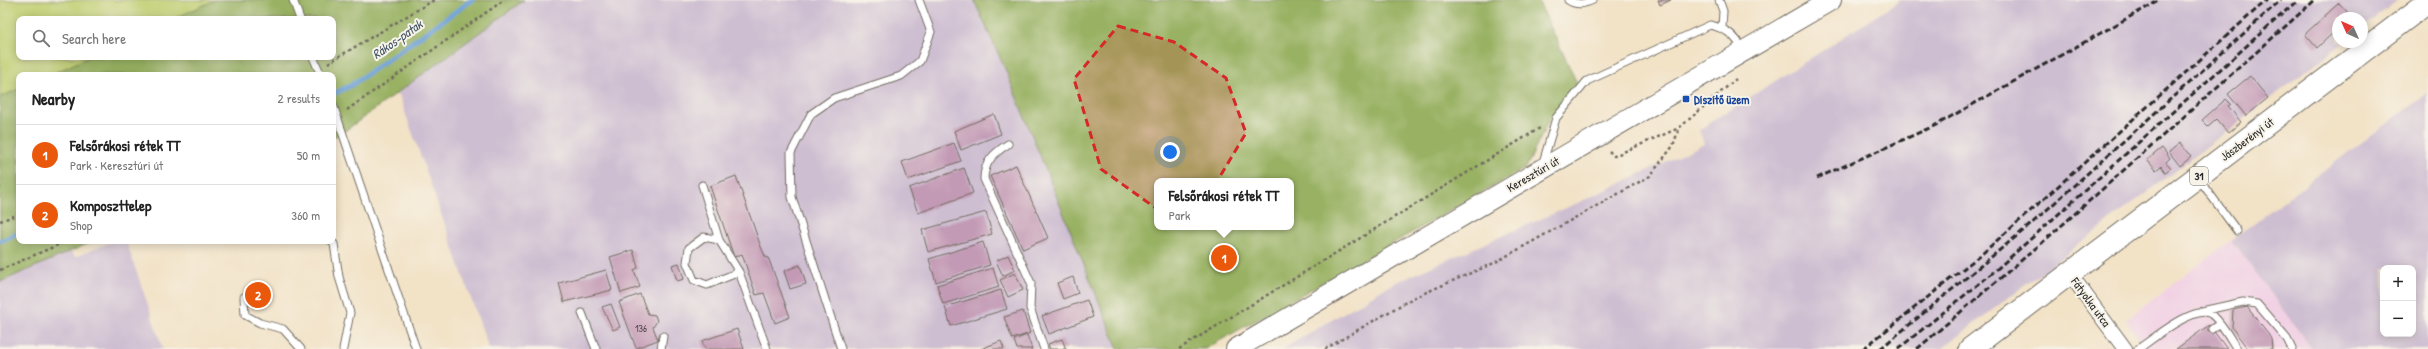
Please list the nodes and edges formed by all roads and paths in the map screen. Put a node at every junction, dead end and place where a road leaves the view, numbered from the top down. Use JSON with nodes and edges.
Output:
{"nodes":[{"id":1,"x":293,"y":0,"type":"edge"},
{"id":2,"x":434,"y":0,"type":"edge"},
{"id":3,"x":504,"y":0,"type":"edge"},
{"id":4,"x":919,"y":0,"type":"edge"},
{"id":5,"x":1568,"y":0,"type":"edge"},
{"id":6,"x":1593,"y":0,"type":"edge"},
{"id":7,"x":1719,"y":0,"type":"edge"},
{"id":8,"x":1831,"y":0,"type":"edge"},
{"id":9,"x":2428,"y":2,"type":"edge"},
{"id":10,"x":299,"y":16,"type":"edge"},
{"id":11,"x":1722,"y":28,"type":"junction"},
{"id":12,"x":1744,"y":51,"type":"junction"},
{"id":13,"x":314,"y":60,"type":"edge"},
{"id":14,"x":319,"y":72,"type":"edge"},
{"id":15,"x":1738,"y":77,"type":"dead end"},
{"id":16,"x":336,"y":112,"type":"edge"},
{"id":17,"x":338,"y":117,"type":"junction"},
{"id":18,"x":1556,"y":118,"type":"junction"},
{"id":19,"x":1679,"y":128,"type":"junction"},
{"id":20,"x":1595,"y":139,"type":"junction"},
{"id":21,"x":1008,"y":144,"type":"dead end"},
{"id":22,"x":1541,"y":168,"type":"junction"},
{"id":23,"x":2198,"y":177,"type":"junction"},
{"id":24,"x":702,"y":185,"type":"dead end"},
{"id":25,"x":16,"y":215,"type":"edge"},
{"id":26,"x":0,"y":221,"type":"edge"},
{"id":27,"x":2237,"y":231,"type":"dead end"},
{"id":28,"x":719,"y":240,"type":"junction"},
{"id":29,"x":60,"y":244,"type":"edge"},
{"id":30,"x":332,"y":244,"type":"edge"},
{"id":31,"x":0,"y":270,"type":"edge"},
{"id":32,"x":739,"y":272,"type":"junction"},
{"id":33,"x":2070,"y":274,"type":"junction"},
{"id":34,"x":244,"y":297,"type":"dead end"},
{"id":35,"x":2199,"y":312,"type":"junction"},
{"id":36,"x":582,"y":313,"type":"dead end"},
{"id":37,"x":2219,"y":324,"type":"junction"},
{"id":38,"x":2212,"y":329,"type":"dead end"},
{"id":39,"x":663,"y":336,"type":"dead end"},
{"id":40,"x":301,"y":349,"type":"edge"},
{"id":41,"x":343,"y":349,"type":"edge"},
{"id":42,"x":416,"y":349,"type":"edge"},
{"id":43,"x":596,"y":349,"type":"edge"},
{"id":44,"x":661,"y":349,"type":"edge"},
{"id":45,"x":767,"y":349,"type":"edge"},
{"id":46,"x":841,"y":349,"type":"edge"},
{"id":47,"x":1044,"y":349,"type":"edge"},
{"id":48,"x":1179,"y":349,"type":"edge"},
{"id":49,"x":1236,"y":349,"type":"edge"},
{"id":50,"x":1325,"y":349,"type":"edge"},
{"id":51,"x":1970,"y":349,"type":"edge"},
{"id":52,"x":2125,"y":349,"type":"edge"},
{"id":53,"x":2138,"y":349,"type":"edge"},
{"id":54,"x":2237,"y":349,"type":"edge"},
{"id":55,"x":2292,"y":349,"type":"edge"}],
"edges":[{"from":1,"to":10,"type":"lane"},
{"from":2,"to":14,"type":"path"},
{"from":3,"to":17,"type":"path"},
{"from":4,"to":46,"type":"lane"},
{"from":5,"to":6,"type":"lane"},
{"from":7,"to":11,"type":"lane"},
{"from":8,"to":12,"type":"main road","name":"Keresztúri út"},
{"from":9,"to":23,"type":"main road","name":"Jászberényi út","number":"31"},
{"from":11,"to":12,"type":"lane"},
{"from":11,"to":18,"type":"lane"},
{"from":12,"to":20,"type":"main road","name":"Keresztúri út"},
{"from":13,"to":14,"type":"lane"},
{"from":15,"to":19,"type":"path"},
{"from":16,"to":17,"type":"lane"},
{"from":17,"to":42,"type":"lane"},
{"from":18,"to":22,"type":"lane"},
{"from":18,"to":48,"type":"path"},
{"from":19,"to":20,"type":"path"},
{"from":19,"to":50,"type":"path"},
{"from":20,"to":22,"type":"main road","name":"Keresztúri út"},
{"from":21,"to":47,"type":"lane"},
{"from":22,"to":49,"type":"main road","name":"Keresztúri út"},
{"from":23,"to":27,"type":"lane"},
{"from":23,"to":33,"type":"main road","name":"Jászberényi út","number":"31"},
{"from":24,"to":28,"type":"lane"},
{"from":25,"to":26,"type":"path"},
{"from":28,"to":32,"type":"lane"},
{"from":28,"to":32,"type":"lane"},
{"from":29,"to":31,"type":"path"},
{"from":30,"to":41,"type":"lane"},
{"from":32,"to":45,"type":"lane"},
{"from":33,"to":51,"type":"main road","name":"Jászberényi út","number":"31"},
{"from":33,"to":52,"type":"street","name":"Fátyolka utca"},
{"from":34,"to":40,"type":"lane"},
{"from":35,"to":37,"type":"lane"},
{"from":35,"to":53,"type":"lane"},
{"from":35,"to":55,"type":"lane"},
{"from":36,"to":43,"type":"lane"},
{"from":37,"to":38,"type":"lane"},
{"from":37,"to":54,"type":"lane"},
{"from":39,"to":44,"type":"lane"}]}
